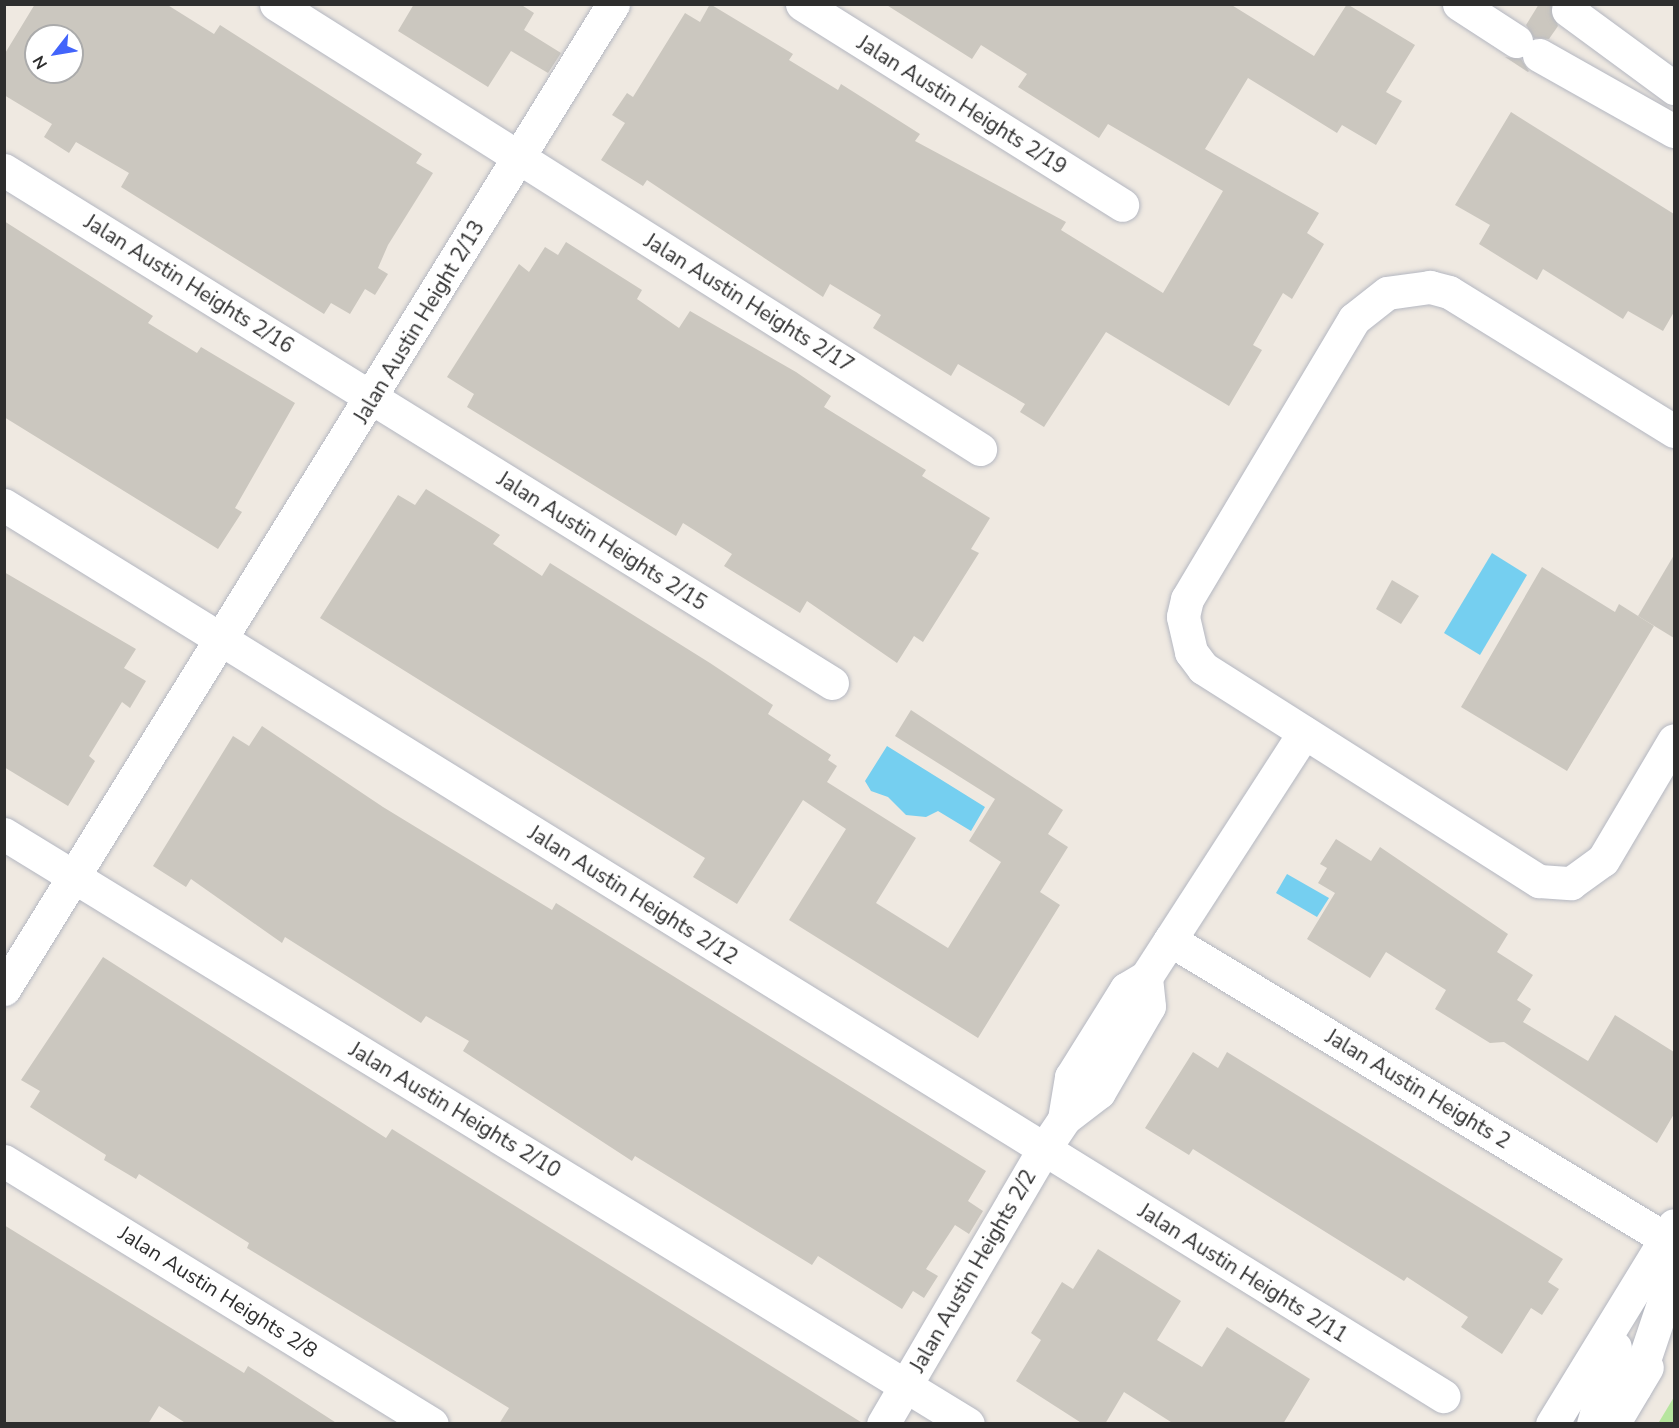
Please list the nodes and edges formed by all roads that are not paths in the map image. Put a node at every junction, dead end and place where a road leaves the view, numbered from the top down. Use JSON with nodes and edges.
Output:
{"nodes":[{"id":1,"x":276,"y":4,"type":"edge"},
{"id":2,"x":613,"y":4,"type":"edge"},
{"id":3,"x":802,"y":4,"type":"edge"},
{"id":4,"x":1459,"y":4,"type":"edge"},
{"id":5,"x":1568,"y":10,"type":"dead end"},
{"id":6,"x":1674,"y":88,"type":"edge"},
{"id":7,"x":1674,"y":131,"type":"edge"},
{"id":8,"x":519,"y":158,"type":"junction"},
{"id":9,"x":4,"y":170,"type":"edge"},
{"id":10,"x":1122,"y":205,"type":"dead end"},
{"id":11,"x":373,"y":398,"type":"junction"},
{"id":12,"x":1674,"y":431,"type":"edge"},
{"id":13,"x":980,"y":449,"type":"dead end"},
{"id":14,"x":4,"y":505,"type":"edge"},
{"id":15,"x":222,"y":639,"type":"junction"},
{"id":16,"x":832,"y":683,"type":"dead end"},
{"id":17,"x":1304,"y":733,"type":"junction"},
{"id":18,"x":1674,"y":740,"type":"edge"},
{"id":19,"x":4,"y":834,"type":"edge"},
{"id":20,"x":74,"y":877,"type":"junction"},
{"id":21,"x":1170,"y":940,"type":"junction"},
{"id":22,"x":4,"y":988,"type":"edge"},
{"id":23,"x":1044,"y":1149,"type":"junction"},
{"id":24,"x":4,"y":1161,"type":"edge"},
{"id":25,"x":1672,"y":1233,"type":"edge"},
{"id":26,"x":1630,"y":1296,"type":"junction"},
{"id":27,"x":1674,"y":1322,"type":"edge"},
{"id":28,"x":906,"y":1385,"type":"junction"},
{"id":29,"x":1635,"y":1387,"type":"junction"},
{"id":30,"x":1443,"y":1396,"type":"dead end"},
{"id":31,"x":432,"y":1424,"type":"edge"},
{"id":32,"x":883,"y":1424,"type":"edge"},
{"id":33,"x":968,"y":1424,"type":"edge"},
{"id":34,"x":1552,"y":1424,"type":"edge"},
{"id":35,"x":1593,"y":1424,"type":"edge"},
{"id":36,"x":1612,"y":1424,"type":"edge"}],
"edges":[{"from":1,"to":8,"type":"street","name":"Jalan Austin Heights 2/17"},
{"from":2,"to":8,"type":"street","name":"Jalan Austin Height 2/13"},
{"from":3,"to":10,"type":"street","name":"Jalan Austin Heights 2/19"},
{"from":4,"to":7,"type":"street"},
{"from":5,"to":6,"type":"street"},
{"from":8,"to":11,"type":"street","name":"Jalan Austin Height 2/13"},
{"from":8,"to":13,"type":"street","name":"Jalan Austin Heights 2/17"},
{"from":9,"to":11,"type":"street","name":"Jalan Austin Heights 2/16"},
{"from":11,"to":15,"type":"street","name":"Jalan Austin Height 2/13"},
{"from":11,"to":16,"type":"street","name":"Jalan Austin Heights 2/15"},
{"from":12,"to":17,"type":"street"},
{"from":14,"to":15,"type":"street","name":"Jalan Austin Heights 2/12"},
{"from":15,"to":20,"type":"street","name":"Jalan Austin Height 2/13"},
{"from":15,"to":23,"type":"street","name":"Jalan Austin Heights 2/12"},
{"from":17,"to":18,"type":"street"},
{"from":17,"to":21,"type":"street"},
{"from":19,"to":20,"type":"street","name":"Jalan Austin Heights 2/10"},
{"from":20,"to":22,"type":"street","name":"Jalan Austin Height 2/13"},
{"from":20,"to":28,"type":"street","name":"Jalan Austin Heights 2/10"},
{"from":21,"to":23,"type":"street","name":"Jalan Austin Heights 2/2"},
{"from":21,"to":25,"type":"street","name":"Jalan Austin Heights 2"},
{"from":23,"to":28,"type":"street","name":"Jalan Austin Heights 2/2"},
{"from":23,"to":30,"type":"street","name":"Jalan Austin Heights 2/11"},
{"from":24,"to":31,"type":"street","name":"Jalan Austin Heights 2/8"},
{"from":25,"to":26,"type":"street"},
{"from":25,"to":29,"type":"street"},
{"from":26,"to":34,"type":"street"},
{"from":26,"to":35,"type":"street"},
{"from":27,"to":29,"type":"street"},
{"from":28,"to":32,"type":"street","name":"Jalan Austin Heights 2/2"},
{"from":28,"to":33,"type":"street","name":"Jalan Austin Heights 2/10"},
{"from":29,"to":36,"type":"street"}]}
